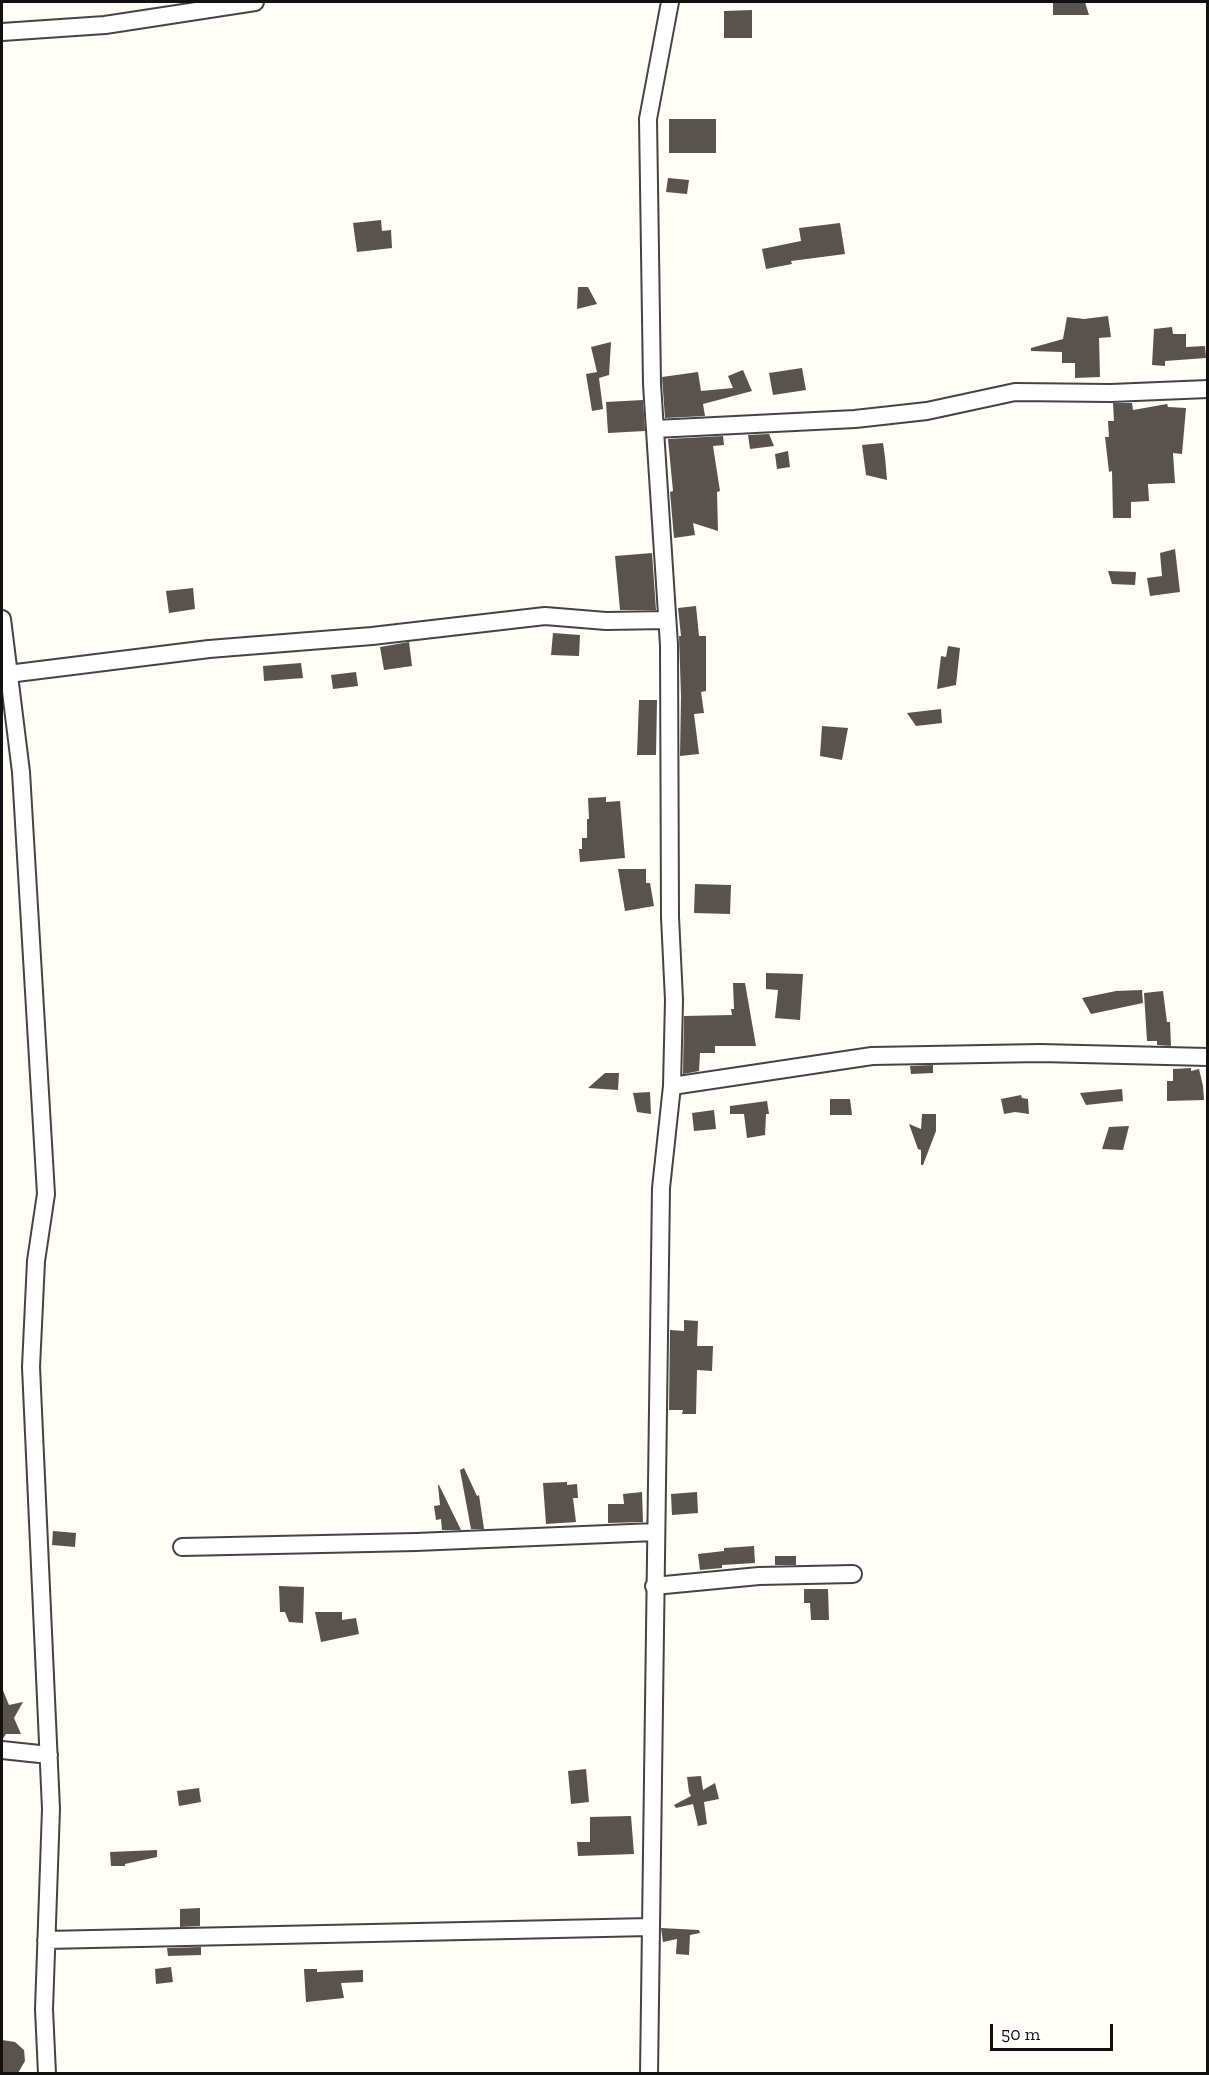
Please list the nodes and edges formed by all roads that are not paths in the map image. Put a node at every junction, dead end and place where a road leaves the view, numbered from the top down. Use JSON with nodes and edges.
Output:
{"nodes":[{"id":1,"x":255,"y":2,"type":"edge"},
{"id":2,"x":670,"y":2,"type":"edge"},
{"id":3,"x":2,"y":32,"type":"edge"},
{"id":4,"x":1208,"y":389,"type":"edge"},
{"id":5,"x":655,"y":429,"type":"junction"},
{"id":6,"x":2,"y":620,"type":"edge"},
{"id":7,"x":667,"y":620,"type":"junction"},
{"id":8,"x":8,"y":674,"type":"junction"},
{"id":9,"x":1208,"y":1057,"type":"edge"},
{"id":10,"x":672,"y":1086,"type":"junction"},
{"id":11,"x":655,"y":1532,"type":"junction"},
{"id":12,"x":182,"y":1547,"type":"dead end"},
{"id":13,"x":853,"y":1574,"type":"dead end"},
{"id":14,"x":654,"y":1586,"type":"junction"},
{"id":15,"x":2,"y":1750,"type":"edge"},
{"id":16,"x":49,"y":1755,"type":"junction"},
{"id":17,"x":650,"y":1927,"type":"junction"},
{"id":18,"x":46,"y":1941,"type":"junction"},
{"id":19,"x":47,"y":2073,"type":"edge"},
{"id":20,"x":649,"y":2073,"type":"edge"}],
"edges":[{"from":1,"to":3,"type":"street"},
{"from":2,"to":5,"type":"street"},
{"from":4,"to":5,"type":"street"},
{"from":5,"to":7,"type":"street"},
{"from":6,"to":8,"type":"street"},
{"from":7,"to":8,"type":"street"},
{"from":7,"to":10,"type":"street"},
{"from":8,"to":16,"type":"street"},
{"from":9,"to":10,"type":"street"},
{"from":10,"to":11,"type":"street"},
{"from":11,"to":12,"type":"street"},
{"from":11,"to":14,"type":"street"},
{"from":13,"to":14,"type":"street"},
{"from":14,"to":17,"type":"street"},
{"from":15,"to":16,"type":"street"},
{"from":16,"to":18,"type":"street"},
{"from":17,"to":18,"type":"street"},
{"from":17,"to":20,"type":"street"},
{"from":18,"to":19,"type":"street"}]}
